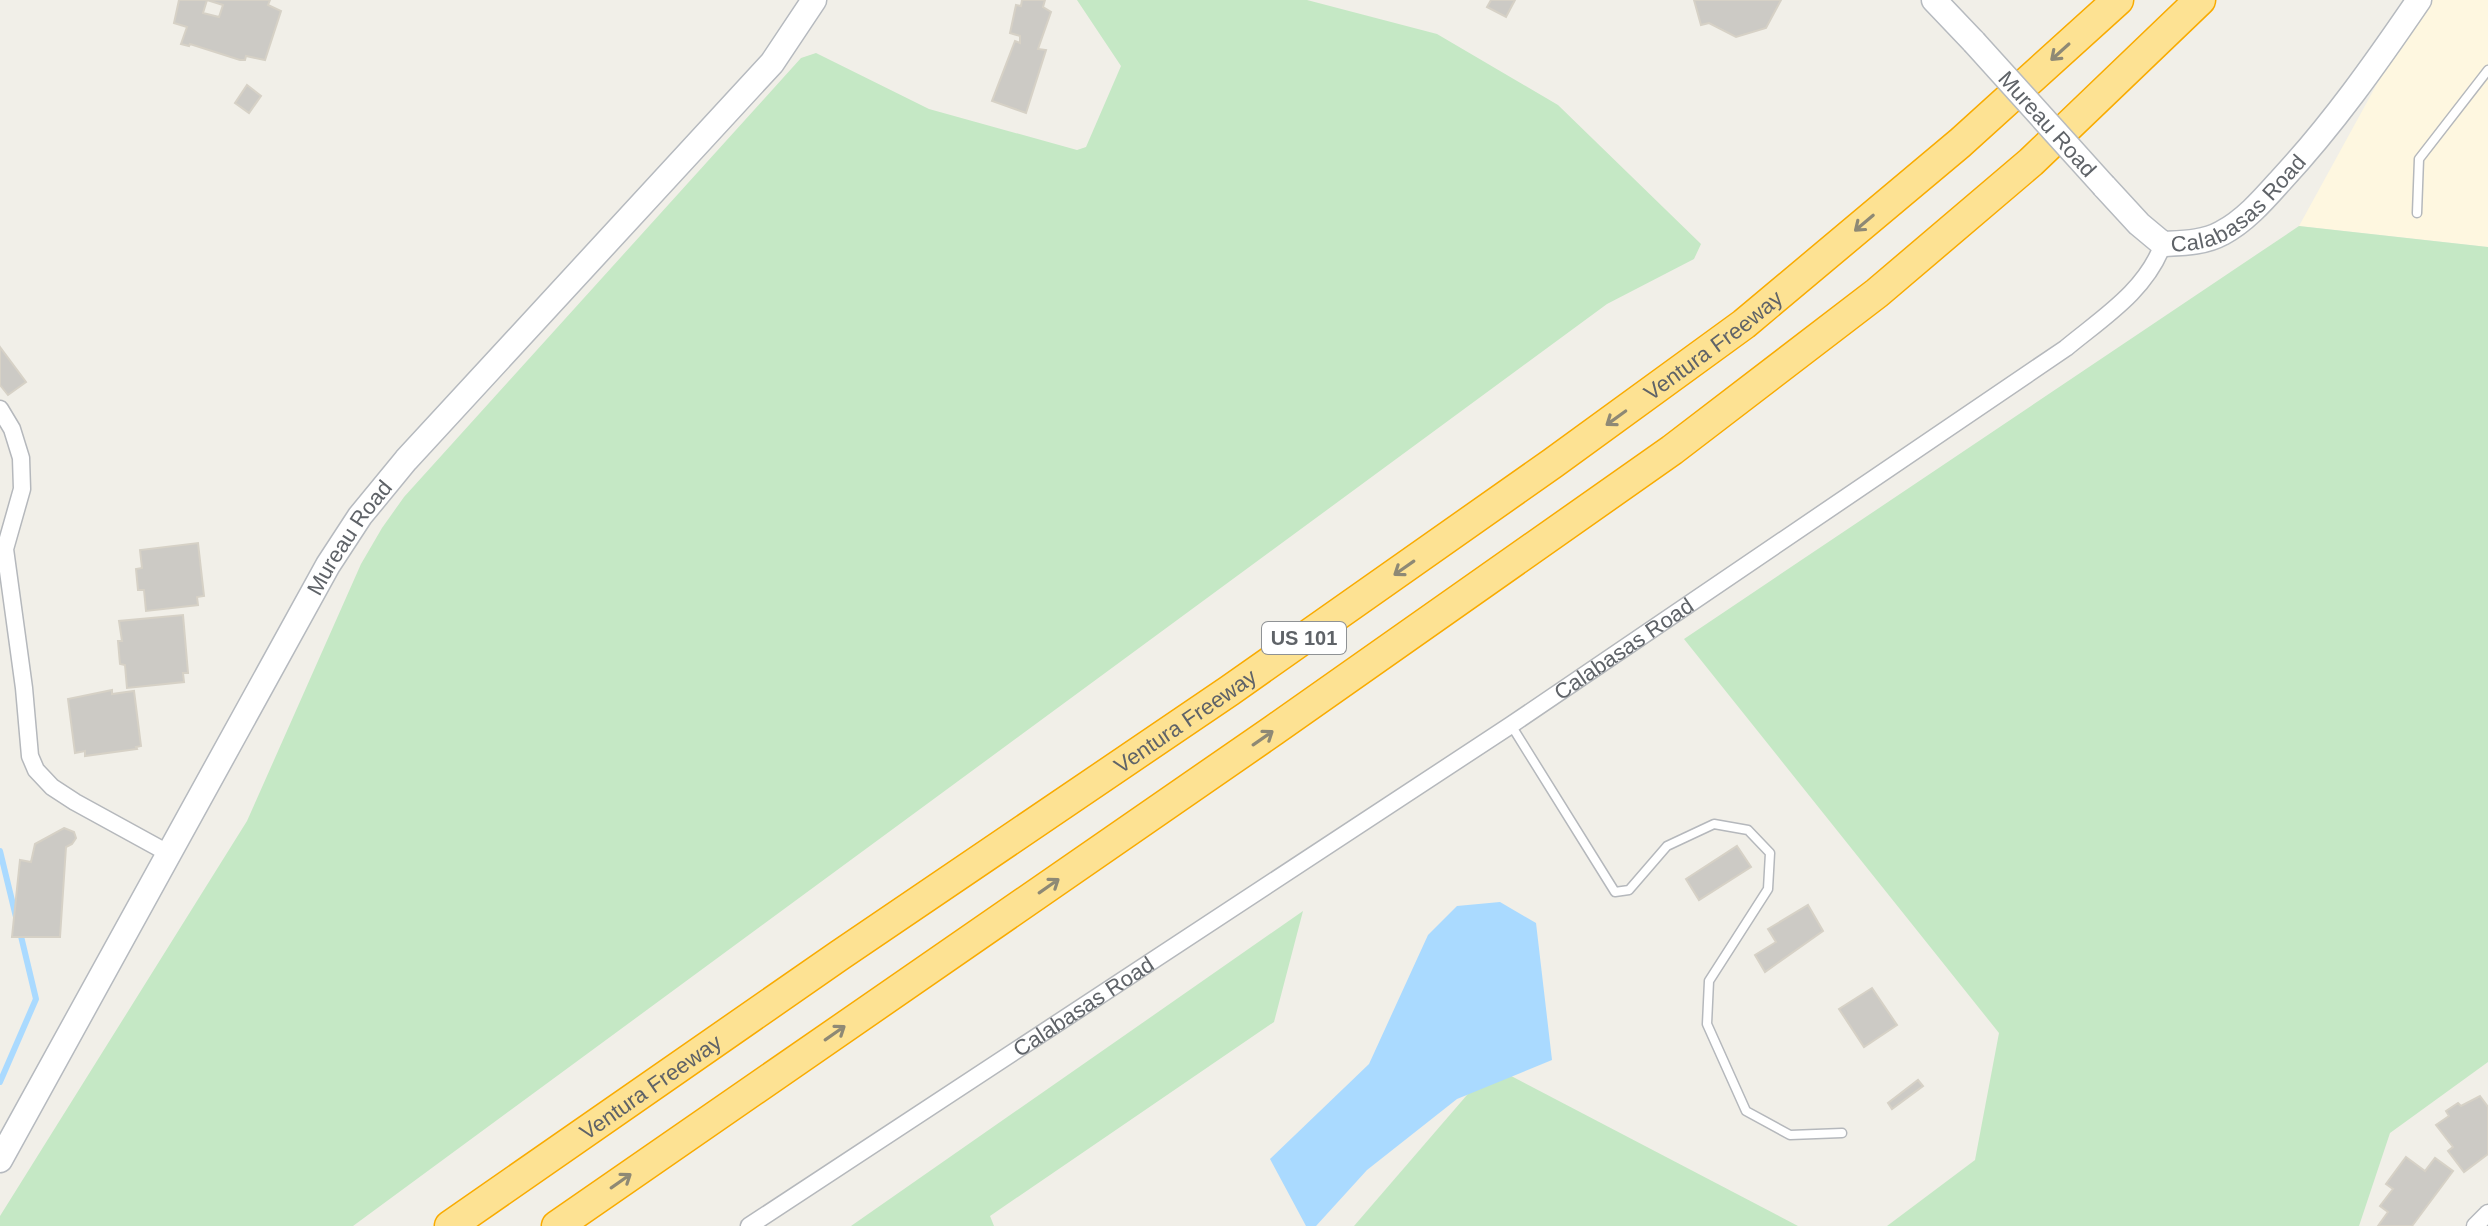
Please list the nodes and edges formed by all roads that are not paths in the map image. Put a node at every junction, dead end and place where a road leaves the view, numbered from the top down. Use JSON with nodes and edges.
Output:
{"nodes":[{"id":1,"x":814,"y":0,"type":"edge"},
{"id":2,"x":1934,"y":0,"type":"edge"},
{"id":3,"x":2118,"y":0,"type":"edge"},
{"id":4,"x":2200,"y":0,"type":"edge"},
{"id":5,"x":2419,"y":0,"type":"edge"},
{"id":6,"x":2488,"y":70,"type":"edge"},
{"id":7,"x":2417,"y":213,"type":"dead end"},
{"id":8,"x":2163,"y":244,"type":"junction"},
{"id":9,"x":0,"y":409,"type":"edge"},
{"id":10,"x":1511,"y":725,"type":"junction"},
{"id":11,"x":168,"y":853,"type":"junction"},
{"id":12,"x":1842,"y":1133,"type":"dead end"},
{"id":13,"x":0,"y":1160,"type":"edge"},
{"id":14,"x":2488,"y":1213,"type":"edge"},
{"id":15,"x":450,"y":1226,"type":"edge"},
{"id":16,"x":557,"y":1226,"type":"edge"},
{"id":17,"x":749,"y":1226,"type":"edge"},
{"id":18,"x":2475,"y":1226,"type":"edge"}],
"edges":[{"from":1,"to":11,"type":"main road","name":"Mureau Road"},
{"from":2,"to":8,"type":"main road","name":"Mureau Road","bridge":true},
{"from":3,"to":15,"type":"highway","name":"Ventura Freeway","number":"US 101","one_way":true},
{"from":16,"to":4,"type":"highway","number":"US 101","one_way":true},
{"from":5,"to":8,"type":"main road","name":"Calabasas Road"},
{"from":6,"to":7,"type":"lane"},
{"from":8,"to":10,"type":"street","name":"Calabasas Road"},
{"from":9,"to":11,"type":"street"},
{"from":10,"to":12,"type":"lane"},
{"from":10,"to":17,"type":"street","name":"Calabasas Road"},
{"from":11,"to":13,"type":"main road","name":"Mureau Road"},
{"from":14,"to":18,"type":"street"}]}
